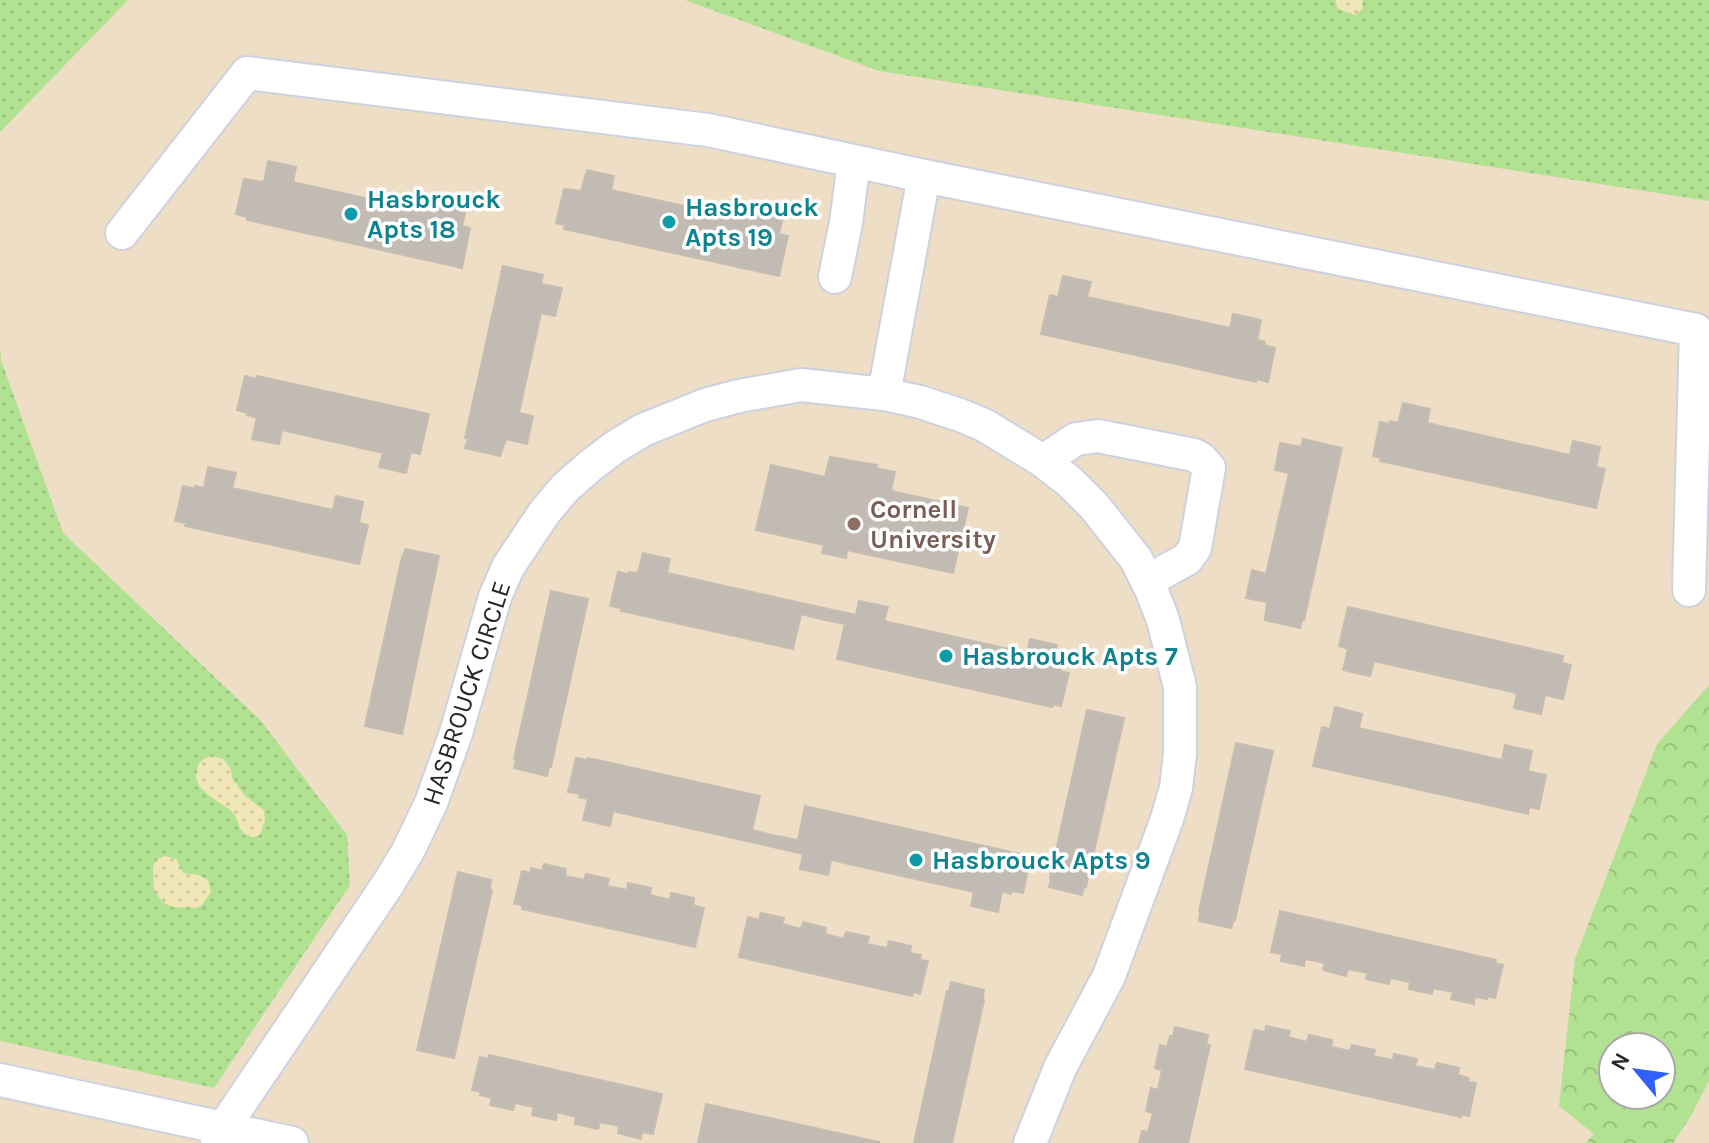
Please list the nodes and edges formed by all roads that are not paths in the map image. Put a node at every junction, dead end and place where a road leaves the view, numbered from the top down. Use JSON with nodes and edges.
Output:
{"nodes":[{"id":1,"x":854,"y":161,"type":"junction"},
{"id":2,"x":924,"y":176,"type":"junction"},
{"id":3,"x":122,"y":233,"type":"dead end"},
{"id":4,"x":835,"y":277,"type":"dead end"},
{"id":5,"x":884,"y":394,"type":"junction"},
{"id":6,"x":1043,"y":461,"type":"junction"},
{"id":7,"x":1147,"y":581,"type":"junction"},
{"id":8,"x":1689,"y":590,"type":"dead end"},
{"id":9,"x":0,"y":1080,"type":"edge"},
{"id":10,"x":221,"y":1135,"type":"edge"},
{"id":11,"x":292,"y":1143,"type":"edge"},
{"id":12,"x":1030,"y":1143,"type":"edge"}],
"edges":[{"from":1,"to":2,"type":"street"},
{"from":1,"to":3,"type":"street"},
{"from":1,"to":4,"type":"street"},
{"from":2,"to":5,"type":"street"},
{"from":2,"to":8,"type":"street"},
{"from":5,"to":6,"type":"street","name":"HASBROUCK CIRCLE"},
{"from":5,"to":10,"type":"street","name":"HASBROUCK CIRCLE"},
{"from":6,"to":7,"type":"street","name":"HASBROUCK CIRCLE"},
{"from":6,"to":7,"type":"street"},
{"from":7,"to":12,"type":"street","name":"HASBROUCK CIRCLE"},
{"from":9,"to":10,"type":"street"},
{"from":10,"to":11,"type":"street"}]}
